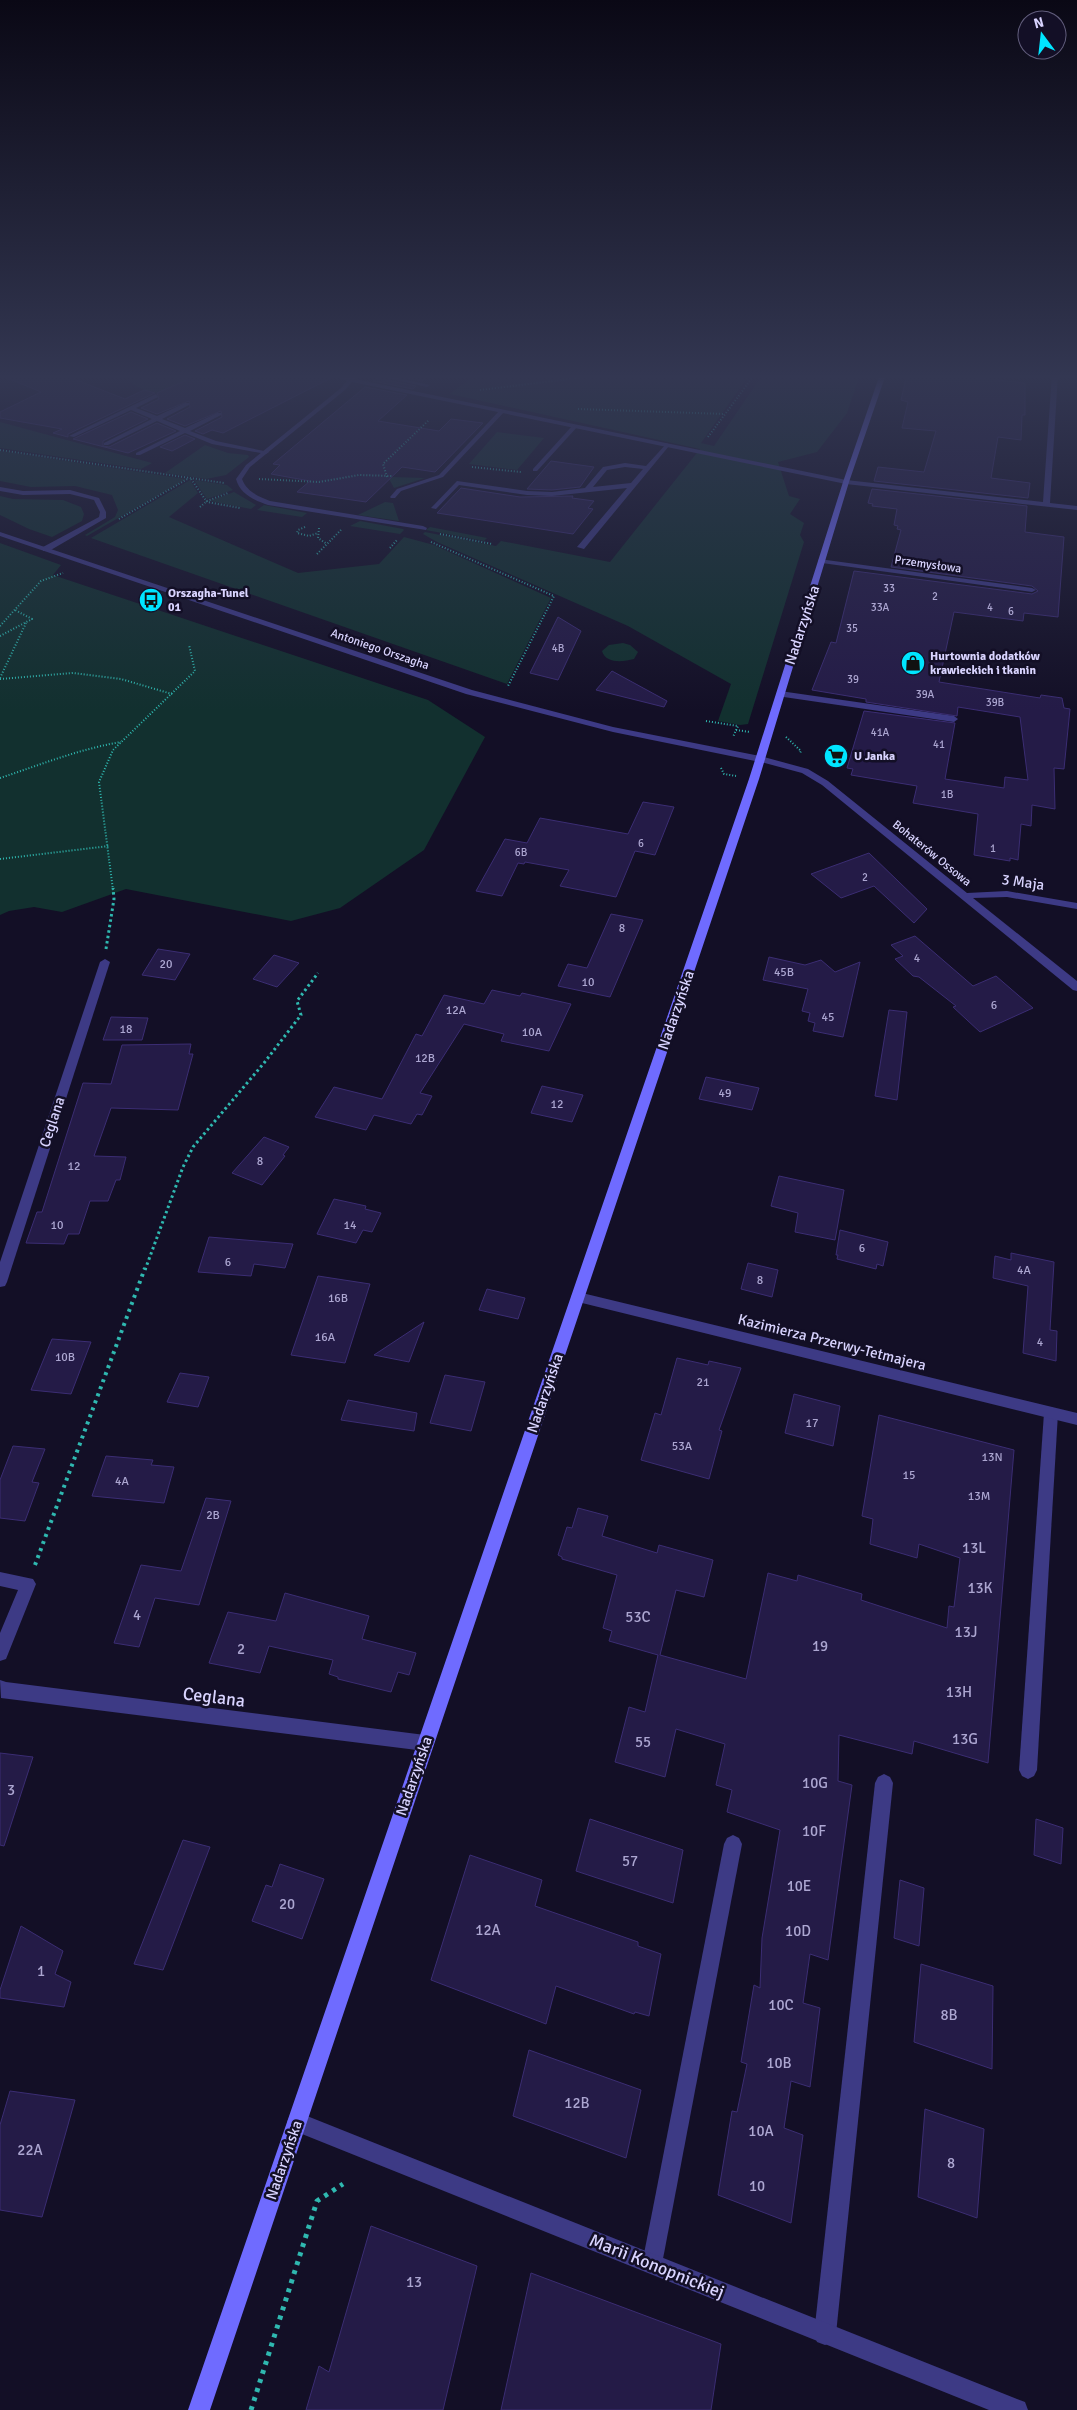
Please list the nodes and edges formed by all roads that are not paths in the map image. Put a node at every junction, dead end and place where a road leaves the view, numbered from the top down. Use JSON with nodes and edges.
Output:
{"nodes":[{"id":1,"x":243,"y":486,"type":"edge"},
{"id":2,"x":410,"y":486,"type":"edge"},
{"id":3,"x":454,"y":486,"type":"edge"},
{"id":4,"x":481,"y":486,"type":"edge"},
{"id":5,"x":590,"y":486,"type":"edge"},
{"id":6,"x":620,"y":486,"type":"edge"},
{"id":7,"x":632,"y":486,"type":"edge"},
{"id":8,"x":845,"y":486,"type":"edge"},
{"id":9,"x":885,"y":486,"type":"edge"},
{"id":10,"x":1047,"y":486,"type":"edge"},
{"id":11,"x":0,"y":489,"type":"edge"},
{"id":12,"x":587,"y":490,"type":"junction"},
{"id":13,"x":393,"y":497,"type":"road end"},
{"id":14,"x":1046,"y":505,"type":"junction"},
{"id":15,"x":434,"y":508,"type":"dead end"},
{"id":16,"x":1077,"y":508,"type":"edge"},
{"id":17,"x":423,"y":528,"type":"road end"},
{"id":18,"x":0,"y":534,"type":"edge"},
{"id":19,"x":581,"y":547,"type":"dead end"},
{"id":20,"x":46,"y":549,"type":"junction"},
{"id":21,"x":822,"y":562,"type":"junction"},
{"id":22,"x":1032,"y":590,"type":"dead end"},
{"id":23,"x":780,"y":694,"type":"junction"},
{"id":24,"x":954,"y":719,"type":"dead end"},
{"id":25,"x":760,"y":759,"type":"junction"},
{"id":26,"x":965,"y":896,"type":"junction"},
{"id":27,"x":1077,"y":906,"type":"edge"},
{"id":28,"x":105,"y":962,"type":"road end"},
{"id":29,"x":1077,"y":987,"type":"edge"},
{"id":30,"x":0,"y":1282,"type":"edge"},
{"id":31,"x":578,"y":1296,"type":"junction"},
{"id":32,"x":1051,"y":1412,"type":"junction"},
{"id":33,"x":1077,"y":1419,"type":"edge"},
{"id":34,"x":0,"y":1579,"type":"edge"},
{"id":35,"x":0,"y":1653,"type":"edge"},
{"id":36,"x":0,"y":1688,"type":"edge"},
{"id":37,"x":425,"y":1743,"type":"junction"},
{"id":38,"x":1028,"y":1770,"type":"dead end"},
{"id":39,"x":884,"y":1783,"type":"dead end"},
{"id":40,"x":733,"y":1844,"type":"dead end"},
{"id":41,"x":297,"y":2122,"type":"junction"},
{"id":42,"x":652,"y":2264,"type":"junction"},
{"id":43,"x":825,"y":2334,"type":"junction"},
{"id":44,"x":199,"y":2410,"type":"edge"},
{"id":45,"x":1017,"y":2410,"type":"edge"}],
"edges":[{"from":1,"to":17,"type":"street"},
{"from":2,"to":13,"type":"street"},
{"from":3,"to":15,"type":"street"},
{"from":4,"to":12,"type":"street"},
{"from":5,"to":12,"type":"street"},
{"from":6,"to":12,"type":"street"},
{"from":7,"to":19,"type":"street"},
{"from":8,"to":21,"type":"main road","name":"Nadarzyńska"},
{"from":9,"to":14,"type":"street"},
{"from":10,"to":14,"type":"street"},
{"from":11,"to":20,"type":"street"},
{"from":14,"to":16,"type":"street"},
{"from":18,"to":20,"type":"street","name":"Antoniego Orszagha"},
{"from":20,"to":25,"type":"street","name":"Antoniego Orszagha"},
{"from":21,"to":22,"type":"street","name":"Przemysłowa"},
{"from":21,"to":23,"type":"main road","name":"Nadarzyńska"},
{"from":23,"to":24,"type":"street"},
{"from":23,"to":25,"type":"main road","name":"Nadarzyńska"},
{"from":25,"to":26,"type":"street","name":"Bohaterów Ossowa"},
{"from":25,"to":31,"type":"main road","name":"Nadarzyńska"},
{"from":26,"to":27,"type":"street","name":"3 Maja"},
{"from":26,"to":29,"type":"street","name":"Bohaterów Ossowa"},
{"from":28,"to":30,"type":"street","name":"Ceglana"},
{"from":31,"to":32,"type":"street","name":"Kazimierza Przerwy-Tetmajera"},
{"from":31,"to":37,"type":"main road","name":"Nadarzyńska"},
{"from":32,"to":33,"type":"street","name":"Kazimierza Przerwy-Tetmajera"},
{"from":32,"to":38,"type":"street"},
{"from":34,"to":35,"type":"street"},
{"from":36,"to":37,"type":"street","name":"Ceglana"},
{"from":37,"to":41,"type":"main road","name":"Nadarzyńska"},
{"from":39,"to":43,"type":"street"},
{"from":40,"to":42,"type":"street"},
{"from":41,"to":42,"type":"street","name":"Marii Konopnickiej"},
{"from":41,"to":44,"type":"main road","name":"Nadarzyńska"},
{"from":42,"to":43,"type":"street","name":"Marii Konopnickiej"},
{"from":43,"to":45,"type":"street","name":"Marii Konopnickiej"}]}
